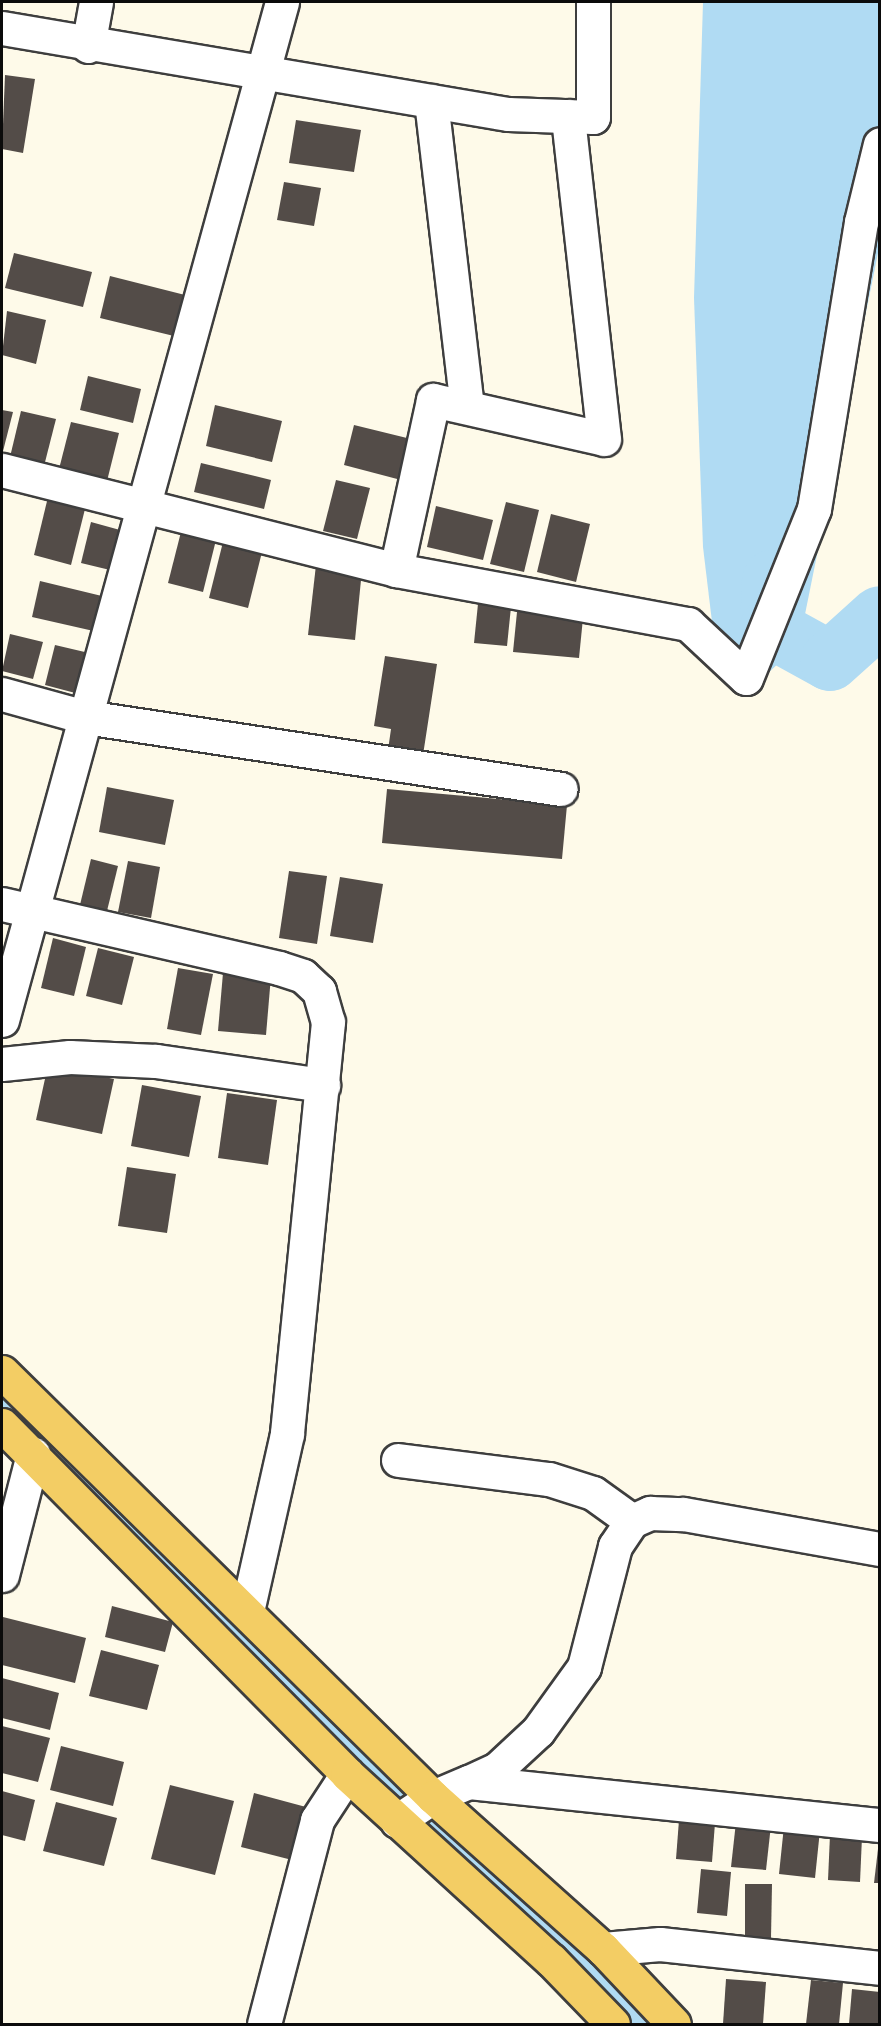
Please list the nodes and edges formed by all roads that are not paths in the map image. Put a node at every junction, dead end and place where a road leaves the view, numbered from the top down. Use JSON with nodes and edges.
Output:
{"nodes":[{"id":1,"x":96,"y":2,"type":"edge"},
{"id":2,"x":282,"y":2,"type":"edge"},
{"id":3,"x":593,"y":2,"type":"edge"},
{"id":4,"x":2,"y":28,"type":"edge"},
{"id":5,"x":88,"y":46,"type":"junction"},
{"id":6,"x":266,"y":75,"type":"junction"},
{"id":7,"x":431,"y":102,"type":"junction"},
{"id":8,"x":568,"y":116,"type":"junction"},
{"id":9,"x":879,"y":144,"type":"edge"},
{"id":10,"x":467,"y":406,"type":"junction"},
{"id":11,"x":2,"y":470,"type":"edge"},
{"id":12,"x":143,"y":508,"type":"junction"},
{"id":13,"x":396,"y":570,"type":"junction"},
{"id":14,"x":2,"y":694,"type":"edge"},
{"id":15,"x":85,"y":717,"type":"junction"},
{"id":16,"x":561,"y":789,"type":"dead end"},
{"id":17,"x":17,"y":908,"type":"edge"},
{"id":18,"x":2,"y":1020,"type":"edge"},
{"id":19,"x":2,"y":1064,"type":"edge"},
{"id":20,"x":323,"y":1085,"type":"junction"},
{"id":21,"x":2,"y":1372,"type":"edge"},
{"id":22,"x":2,"y":1425,"type":"edge"},
{"id":23,"x":33,"y":1454,"type":"junction"},
{"id":24,"x":398,"y":1460,"type":"dead end"},
{"id":25,"x":632,"y":1521,"type":"junction"},
{"id":26,"x":879,"y":1549,"type":"edge"},
{"id":27,"x":2,"y":1575,"type":"edge"},
{"id":28,"x":247,"y":1612,"type":"junction"},
{"id":29,"x":347,"y":1774,"type":"junction"},
{"id":30,"x":469,"y":1782,"type":"junction"},
{"id":31,"x":415,"y":1809,"type":"junction"},
{"id":32,"x":879,"y":1825,"type":"edge"},
{"id":33,"x":603,"y":1949,"type":"junction"},
{"id":34,"x":879,"y":1968,"type":"edge"},
{"id":35,"x":264,"y":2025,"type":"edge"},
{"id":36,"x":613,"y":2025,"type":"edge"},
{"id":37,"x":674,"y":2025,"type":"edge"}],
"edges":[{"from":1,"to":5,"type":"street"},
{"from":2,"to":6,"type":"street"},
{"from":3,"to":8,"type":"street"},
{"from":4,"to":5,"type":"street"},
{"from":5,"to":6,"type":"street"},
{"from":6,"to":7,"type":"street"},
{"from":6,"to":12,"type":"street"},
{"from":7,"to":8,"type":"street"},
{"from":7,"to":10,"type":"street"},
{"from":8,"to":10,"type":"street"},
{"from":9,"to":13,"type":"street"},
{"from":10,"to":13,"type":"street"},
{"from":11,"to":12,"type":"street"},
{"from":12,"to":13,"type":"street"},
{"from":12,"to":15,"type":"street"},
{"from":14,"to":15,"type":"street"},
{"from":15,"to":16,"type":"street"},
{"from":15,"to":17,"type":"street"},
{"from":17,"to":18,"type":"street"},
{"from":17,"to":20,"type":"street"},
{"from":19,"to":20,"type":"street"},
{"from":20,"to":28,"type":"street"},
{"from":21,"to":28,"type":"main road"},
{"from":22,"to":23,"type":"main road"},
{"from":23,"to":27,"type":"street"},
{"from":23,"to":29,"type":"main road"},
{"from":24,"to":25,"type":"street"},
{"from":25,"to":26,"type":"street"},
{"from":25,"to":30,"type":"street"},
{"from":28,"to":31,"type":"main road"},
{"from":29,"to":31,"type":"main road"},
{"from":29,"to":35,"type":"street"},
{"from":30,"to":31,"type":"street"},
{"from":30,"to":32,"type":"street"},
{"from":31,"to":33,"type":"main road"},
{"from":31,"to":36,"type":"main road"},
{"from":33,"to":34,"type":"street"},
{"from":33,"to":37,"type":"main road"}]}
